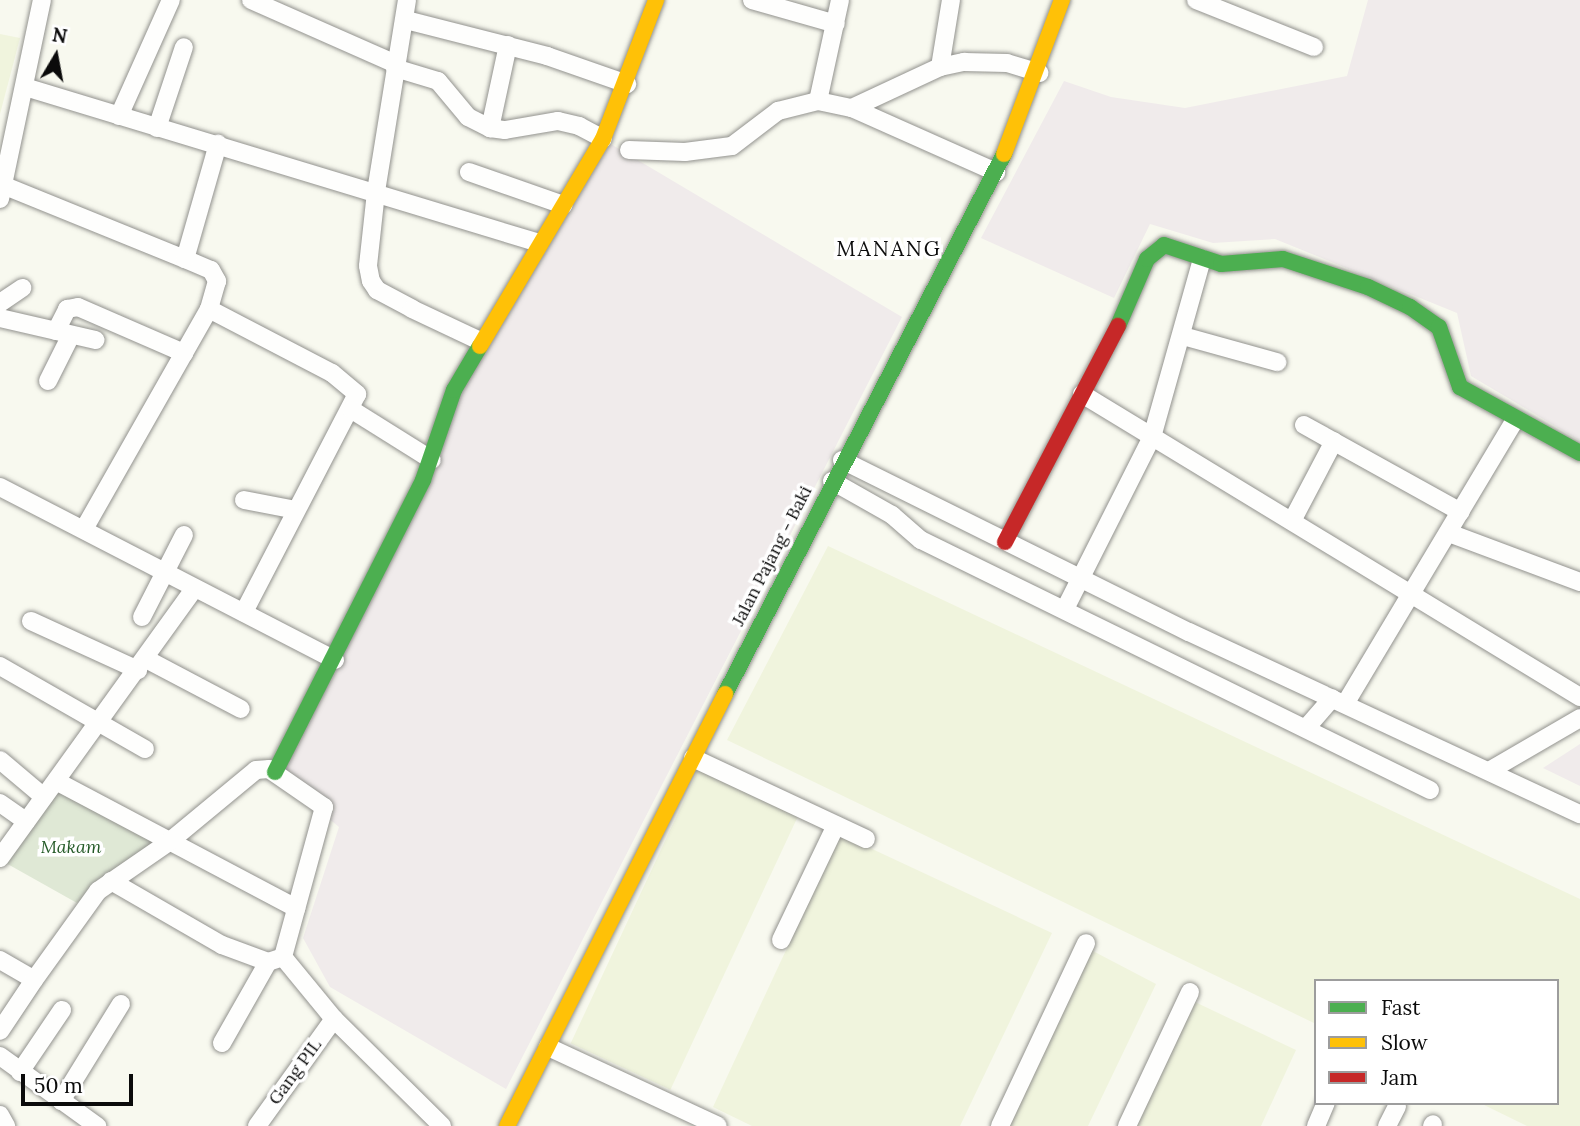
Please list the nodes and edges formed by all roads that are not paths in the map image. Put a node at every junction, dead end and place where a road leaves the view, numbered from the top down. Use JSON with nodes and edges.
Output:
{"nodes":[{"id":1,"x":43,"y":0,"type":"edge"},
{"id":2,"x":172,"y":0,"type":"edge"},
{"id":3,"x":251,"y":0,"type":"edge"},
{"id":4,"x":407,"y":0,"type":"edge"},
{"id":5,"x":656,"y":0,"type":"edge"},
{"id":6,"x":752,"y":0,"type":"edge"},
{"id":7,"x":840,"y":0,"type":"edge"},
{"id":8,"x":951,"y":0,"type":"edge"},
{"id":9,"x":1062,"y":0,"type":"edge"},
{"id":10,"x":1196,"y":0,"type":"edge"},
{"id":11,"x":1231,"y":7,"type":"edge"},
{"id":12,"x":406,"y":20,"type":"junction"},
{"id":13,"x":836,"y":24,"type":"junction"},
{"id":14,"x":508,"y":45,"type":"junction"},
{"id":15,"x":184,"y":47,"type":"dead end"},
{"id":16,"x":1314,"y":47,"type":"dead end"},
{"id":17,"x":391,"y":63,"type":"junction"},
{"id":18,"x":940,"y":67,"type":"junction"},
{"id":19,"x":1040,"y":73,"type":"junction"},
{"id":20,"x":627,"y":84,"type":"junction"},
{"id":21,"x":25,"y":87,"type":"junction"},
{"id":22,"x":818,"y":101,"type":"junction"},
{"id":23,"x":852,"y":108,"type":"junction"},
{"id":24,"x":119,"y":116,"type":"junction"},
{"id":25,"x":157,"y":128,"type":"junction"},
{"id":26,"x":490,"y":128,"type":"junction"},
{"id":27,"x":603,"y":139,"type":"junction"},
{"id":28,"x":218,"y":144,"type":"junction"},
{"id":29,"x":629,"y":150,"type":"dead end"},
{"id":30,"x":469,"y":172,"type":"dead end"},
{"id":31,"x":996,"y":172,"type":"junction"},
{"id":32,"x":3,"y":192,"type":"edge"},
{"id":33,"x":376,"y":192,"type":"junction"},
{"id":34,"x":563,"y":205,"type":"junction"},
{"id":35,"x":540,"y":243,"type":"junction"},
{"id":36,"x":185,"y":259,"type":"junction"},
{"id":37,"x":1202,"y":259,"type":"junction"},
{"id":38,"x":22,"y":288,"type":"dead end"},
{"id":39,"x":0,"y":303,"type":"edge"},
{"id":40,"x":209,"y":309,"type":"junction"},
{"id":41,"x":0,"y":318,"type":"edge"},
{"id":42,"x":64,"y":333,"type":"junction"},
{"id":43,"x":1183,"y":336,"type":"junction"},
{"id":44,"x":95,"y":340,"type":"dead end"},
{"id":45,"x":480,"y":341,"type":"junction"},
{"id":46,"x":184,"y":354,"type":"junction"},
{"id":47,"x":1277,"y":362,"type":"dead end"},
{"id":48,"x":47,"y":381,"type":"dead end"},
{"id":49,"x":1082,"y":394,"type":"junction"},
{"id":50,"x":352,"y":410,"type":"junction"},
{"id":51,"x":1515,"y":420,"type":"junction"},
{"id":52,"x":1304,"y":425,"type":"dead end"},
{"id":53,"x":1152,"y":437,"type":"junction"},
{"id":54,"x":1334,"y":441,"type":"junction"},
{"id":55,"x":1580,"y":453,"type":"edge"},
{"id":56,"x":432,"y":460,"type":"junction"},
{"id":57,"x":842,"y":460,"type":"junction"},
{"id":58,"x":832,"y":481,"type":"junction"},
{"id":59,"x":0,"y":487,"type":"edge"},
{"id":60,"x":244,"y":500,"type":"dead end"},
{"id":61,"x":296,"y":510,"type":"junction"},
{"id":62,"x":1461,"y":512,"type":"junction"},
{"id":63,"x":1292,"y":521,"type":"junction"},
{"id":64,"x":84,"y":529,"type":"junction"},
{"id":65,"x":1449,"y":533,"type":"junction"},
{"id":66,"x":184,"y":535,"type":"dead end"},
{"id":67,"x":1005,"y":542,"type":"junction"},
{"id":68,"x":166,"y":573,"type":"junction"},
{"id":69,"x":1081,"y":579,"type":"junction"},
{"id":70,"x":1580,"y":582,"type":"edge"},
{"id":71,"x":194,"y":589,"type":"junction"},
{"id":72,"x":1413,"y":595,"type":"junction"},
{"id":73,"x":1065,"y":609,"type":"junction"},
{"id":74,"x":244,"y":612,"type":"junction"},
{"id":75,"x":142,"y":617,"type":"dead end"},
{"id":76,"x":31,"y":621,"type":"dead end"},
{"id":77,"x":335,"y":660,"type":"junction"},
{"id":78,"x":142,"y":664,"type":"junction"},
{"id":79,"x":0,"y":666,"type":"edge"},
{"id":80,"x":1580,"y":696,"type":"edge"},
{"id":81,"x":1339,"y":701,"type":"junction"},
{"id":82,"x":241,"y":709,"type":"dead end"},
{"id":83,"x":1580,"y":718,"type":"edge"},
{"id":84,"x":99,"y":724,"type":"junction"},
{"id":85,"x":1307,"y":727,"type":"junction"},
{"id":86,"x":145,"y":748,"type":"dead end"},
{"id":87,"x":694,"y":758,"type":"junction"},
{"id":88,"x":0,"y":760,"type":"edge"},
{"id":89,"x":1489,"y":771,"type":"junction"},
{"id":90,"x":275,"y":772,"type":"junction"},
{"id":91,"x":56,"y":782,"type":"junction"},
{"id":92,"x":1430,"y":790,"type":"dead end"},
{"id":93,"x":44,"y":797,"type":"junction"},
{"id":94,"x":0,"y":803,"type":"edge"},
{"id":95,"x":1580,"y":814,"type":"edge"},
{"id":96,"x":26,"y":821,"type":"junction"},
{"id":97,"x":836,"y":825,"type":"junction"},
{"id":98,"x":866,"y":839,"type":"dead end"},
{"id":99,"x":169,"y":842,"type":"junction"},
{"id":100,"x":0,"y":858,"type":"edge"},
{"id":101,"x":111,"y":881,"type":"junction"},
{"id":102,"x":296,"y":908,"type":"junction"},
{"id":103,"x":781,"y":940,"type":"dead end"},
{"id":104,"x":1086,"y":943,"type":"dead end"},
{"id":105,"x":0,"y":960,"type":"edge"},
{"id":106,"x":275,"y":960,"type":"junction"},
{"id":107,"x":34,"y":980,"type":"junction"},
{"id":108,"x":1190,"y":992,"type":"dead end"},
{"id":109,"x":121,"y":1004,"type":"dead end"},
{"id":110,"x":62,"y":1010,"type":"dead end"},
{"id":111,"x":334,"y":1018,"type":"junction"},
{"id":112,"x":0,"y":1031,"type":"edge"},
{"id":113,"x":222,"y":1043,"type":"dead end"},
{"id":114,"x":548,"y":1046,"type":"junction"},
{"id":115,"x":0,"y":1056,"type":"edge"},
{"id":116,"x":20,"y":1072,"type":"junction"},
{"id":117,"x":61,"y":1101,"type":"junction"},
{"id":118,"x":1325,"y":1105,"type":"edge"},
{"id":119,"x":1397,"y":1106,"type":"dead end"},
{"id":120,"x":0,"y":1115,"type":"edge"},
{"id":121,"x":6,"y":1126,"type":"edge"},
{"id":122,"x":97,"y":1126,"type":"edge"},
{"id":123,"x":257,"y":1126,"type":"edge"},
{"id":124,"x":442,"y":1126,"type":"edge"},
{"id":125,"x":507,"y":1126,"type":"edge"},
{"id":126,"x":718,"y":1126,"type":"edge"},
{"id":127,"x":1000,"y":1126,"type":"edge"},
{"id":128,"x":1127,"y":1126,"type":"edge"},
{"id":129,"x":1315,"y":1126,"type":"edge"},
{"id":130,"x":1387,"y":1126,"type":"edge"}],
"edges":[{"from":1,"to":21,"type":"street"},
{"from":2,"to":24,"type":"street"},
{"from":3,"to":17,"type":"street"},
{"from":4,"to":12,"type":"street"},
{"from":5,"to":20,"type":"street"},
{"from":6,"to":13,"type":"street"},
{"from":7,"to":13,"type":"street"},
{"from":8,"to":18,"type":"street"},
{"from":9,"to":19,"type":"street","name":"Jalan Pajang - Baki"},
{"from":10,"to":11,"type":"street"},
{"from":11,"to":16,"type":"street"},
{"from":12,"to":14,"type":"street"},
{"from":12,"to":17,"type":"street"},
{"from":13,"to":22,"type":"street"},
{"from":14,"to":20,"type":"street"},
{"from":14,"to":26,"type":"street"},
{"from":15,"to":25,"type":"street"},
{"from":17,"to":26,"type":"street"},
{"from":17,"to":33,"type":"street"},
{"from":18,"to":19,"type":"street"},
{"from":18,"to":23,"type":"street"},
{"from":19,"to":31,"type":"street","name":"Jalan Pajang - Baki"},
{"from":20,"to":27,"type":"street"},
{"from":21,"to":24,"type":"street"},
{"from":21,"to":32,"type":"street"},
{"from":22,"to":23,"type":"street"},
{"from":22,"to":29,"type":"street"},
{"from":23,"to":31,"type":"street"},
{"from":24,"to":25,"type":"street"},
{"from":25,"to":28,"type":"street"},
{"from":26,"to":27,"type":"street"},
{"from":27,"to":34,"type":"street"},
{"from":28,"to":33,"type":"street"},
{"from":28,"to":36,"type":"street"},
{"from":30,"to":34,"type":"street"},
{"from":31,"to":57,"type":"street","name":"Jalan Pajang - Baki"},
{"from":32,"to":36,"type":"street"},
{"from":33,"to":35,"type":"street"},
{"from":33,"to":45,"type":"street"},
{"from":34,"to":35,"type":"street"},
{"from":35,"to":45,"type":"street"},
{"from":36,"to":40,"type":"street"},
{"from":37,"to":43,"type":"street"},
{"from":37,"to":49,"type":"street"},
{"from":37,"to":51,"type":"street"},
{"from":38,"to":39,"type":"street"},
{"from":40,"to":46,"type":"street"},
{"from":40,"to":50,"type":"street"},
{"from":41,"to":42,"type":"street"},
{"from":42,"to":44,"type":"street"},
{"from":42,"to":46,"type":"street"},
{"from":42,"to":48,"type":"street"},
{"from":43,"to":47,"type":"street"},
{"from":43,"to":53,"type":"street"},
{"from":45,"to":56,"type":"street"},
{"from":46,"to":64,"type":"street"},
{"from":49,"to":53,"type":"street"},
{"from":49,"to":67,"type":"street"},
{"from":50,"to":56,"type":"street"},
{"from":50,"to":61,"type":"street"},
{"from":51,"to":55,"type":"street"},
{"from":51,"to":62,"type":"street"},
{"from":52,"to":54,"type":"street"},
{"from":53,"to":63,"type":"street"},
{"from":53,"to":69,"type":"street"},
{"from":54,"to":62,"type":"street"},
{"from":54,"to":63,"type":"street"},
{"from":56,"to":77,"type":"street"},
{"from":57,"to":58,"type":"street","name":"Jalan Pajang - Baki"},
{"from":57,"to":67,"type":"street"},
{"from":58,"to":73,"type":"street"},
{"from":58,"to":87,"type":"street","name":"Jalan Pajang - Baki"},
{"from":59,"to":64,"type":"street"},
{"from":60,"to":61,"type":"street"},
{"from":61,"to":74,"type":"street"},
{"from":62,"to":65,"type":"street"},
{"from":63,"to":72,"type":"street"},
{"from":64,"to":68,"type":"street"},
{"from":65,"to":70,"type":"street"},
{"from":65,"to":72,"type":"street"},
{"from":66,"to":68,"type":"street"},
{"from":67,"to":69,"type":"street"},
{"from":68,"to":71,"type":"street"},
{"from":68,"to":75,"type":"street"},
{"from":69,"to":73,"type":"street"},
{"from":69,"to":81,"type":"street"},
{"from":71,"to":74,"type":"street"},
{"from":71,"to":78,"type":"street"},
{"from":72,"to":80,"type":"street"},
{"from":72,"to":81,"type":"street"},
{"from":73,"to":85,"type":"street"},
{"from":74,"to":77,"type":"street"},
{"from":76,"to":78,"type":"street"},
{"from":77,"to":90,"type":"street"},
{"from":78,"to":82,"type":"street"},
{"from":78,"to":84,"type":"street"},
{"from":79,"to":84,"type":"street"},
{"from":81,"to":85,"type":"street"},
{"from":81,"to":89,"type":"street"},
{"from":83,"to":89,"type":"street"},
{"from":84,"to":86,"type":"street"},
{"from":84,"to":91,"type":"street"},
{"from":85,"to":92,"type":"street"},
{"from":87,"to":97,"type":"street"},
{"from":87,"to":114,"type":"street","name":"Jalan Pajang - Baki"},
{"from":88,"to":93,"type":"street"},
{"from":89,"to":95,"type":"street"},
{"from":90,"to":99,"type":"street"},
{"from":90,"to":102,"type":"street"},
{"from":91,"to":93,"type":"street"},
{"from":91,"to":99,"type":"street"},
{"from":93,"to":96,"type":"street"},
{"from":94,"to":96,"type":"street"},
{"from":96,"to":100,"type":"street"},
{"from":97,"to":98,"type":"street"},
{"from":97,"to":103,"type":"street"},
{"from":99,"to":101,"type":"street"},
{"from":99,"to":102,"type":"street"},
{"from":101,"to":106,"type":"street"},
{"from":101,"to":107,"type":"street"},
{"from":102,"to":106,"type":"street"},
{"from":104,"to":127,"type":"street"},
{"from":105,"to":107,"type":"street"},
{"from":106,"to":111,"type":"street"},
{"from":106,"to":113,"type":"street"},
{"from":107,"to":112,"type":"street"},
{"from":108,"to":128,"type":"street"},
{"from":109,"to":117,"type":"street"},
{"from":110,"to":116,"type":"street"},
{"from":111,"to":123,"type":"street","name":"Gang PIL"},
{"from":111,"to":124,"type":"street"},
{"from":114,"to":125,"type":"street","name":"Jalan Pajang - Baki"},
{"from":114,"to":126,"type":"street"},
{"from":115,"to":116,"type":"street"},
{"from":116,"to":117,"type":"street"},
{"from":117,"to":122,"type":"street"},
{"from":118,"to":129,"type":"street"},
{"from":119,"to":130,"type":"street"},
{"from":120,"to":121,"type":"street"}]}
